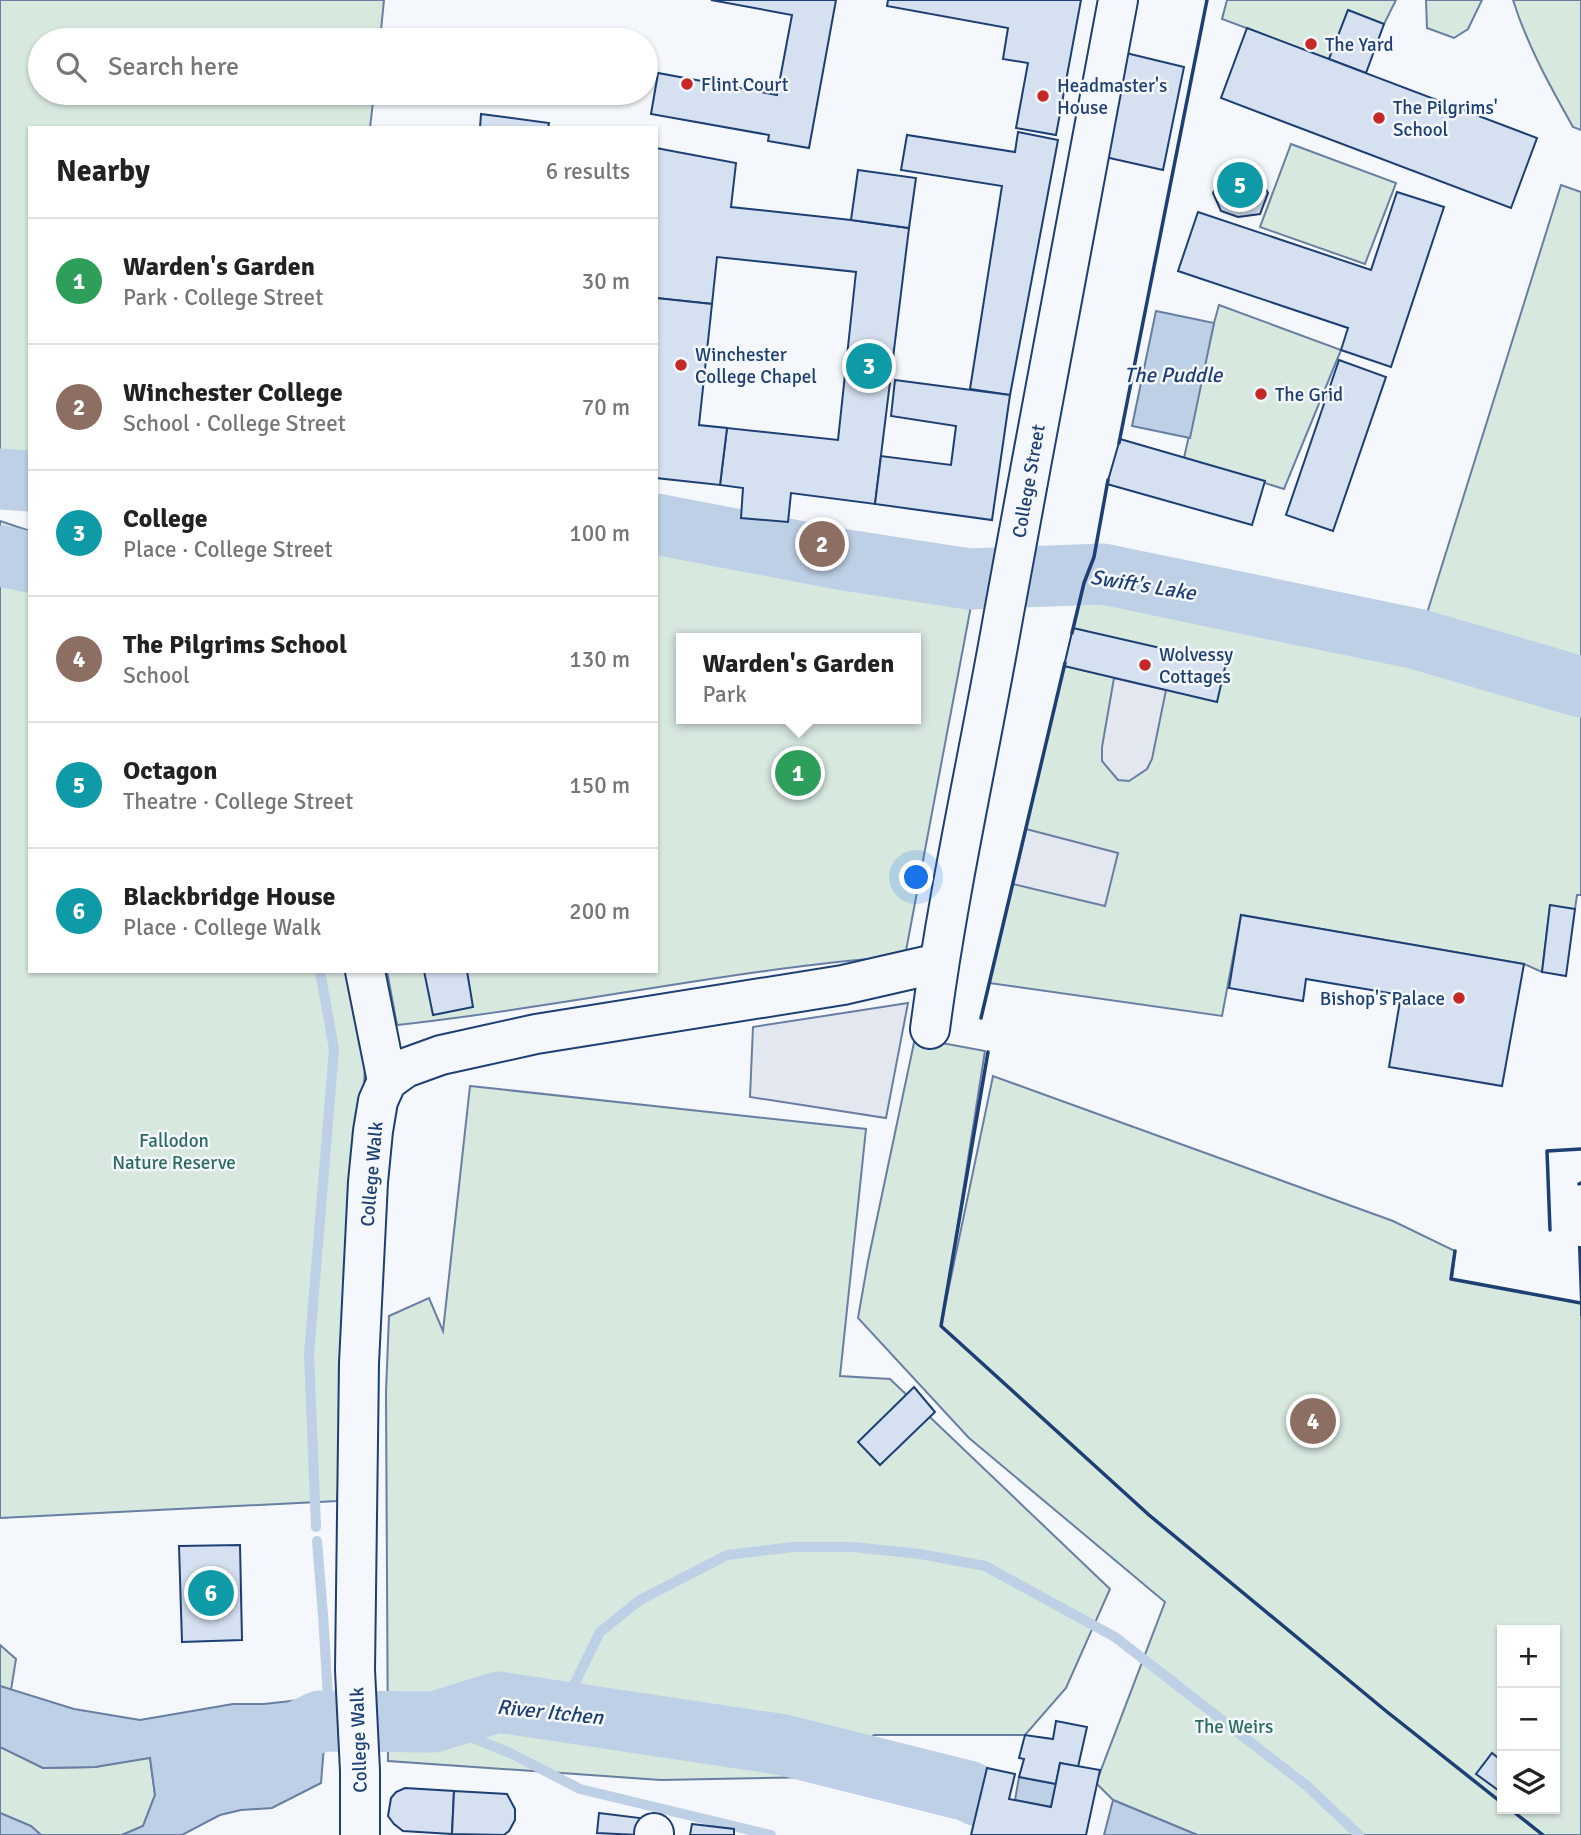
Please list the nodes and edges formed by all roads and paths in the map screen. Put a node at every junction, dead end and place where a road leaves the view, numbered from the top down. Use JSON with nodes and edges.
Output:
{"nodes":[{"id":1,"x":1118,"y":0,"type":"edge"},
{"id":2,"x":939,"y":963,"type":"junction"},
{"id":3,"x":365,"y":973,"type":"edge"},
{"id":4,"x":930,"y":1029,"type":"dead end"},
{"id":5,"x":387,"y":1081,"type":"junction"},
{"id":6,"x":360,"y":1835,"type":"edge"}],
"edges":[{"from":1,"to":2,"type":"street","name":"College Street"},
{"from":2,"to":4,"type":"street","name":"College Street"},
{"from":2,"to":5,"type":"street"},
{"from":3,"to":5,"type":"street"},
{"from":5,"to":6,"type":"street","name":"College Walk"}]}
